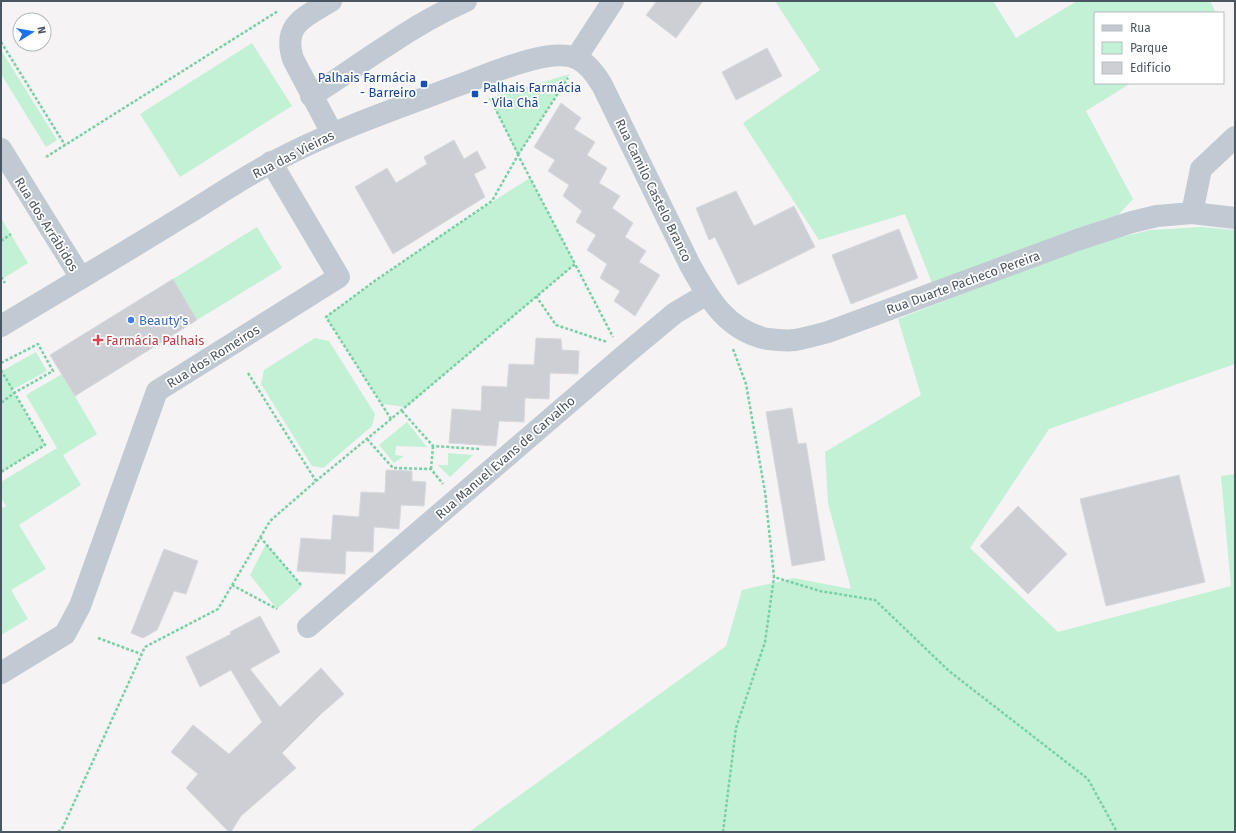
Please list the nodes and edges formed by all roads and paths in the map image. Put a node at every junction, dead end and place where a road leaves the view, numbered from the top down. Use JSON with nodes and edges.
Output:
{"nodes":[{"id":1,"x":331,"y":1,"type":"edge"},
{"id":2,"x":466,"y":1,"type":"edge"},
{"id":3,"x":614,"y":1,"type":"edge"},
{"id":4,"x":280,"y":10,"type":"dead end"},
{"id":5,"x":1,"y":42,"type":"edge"},
{"id":6,"x":573,"y":66,"type":"junction"},
{"id":7,"x":311,"y":96,"type":"junction"},
{"id":8,"x":490,"y":98,"type":"dead end"},
{"id":9,"x":332,"y":133,"type":"junction"},
{"id":10,"x":1235,"y":137,"type":"edge"},
{"id":11,"x":65,"y":145,"type":"junction"},
{"id":12,"x":1,"y":149,"type":"edge"},
{"id":13,"x":518,"y":155,"type":"junction"},
{"id":14,"x":46,"y":157,"type":"dead end"},
{"id":15,"x":272,"y":162,"type":"junction"},
{"id":16,"x":1192,"y":213,"type":"junction"},
{"id":17,"x":1235,"y":218,"type":"edge"},
{"id":18,"x":11,"y":234,"type":"dead end"},
{"id":19,"x":1,"y":240,"type":"edge"},
{"id":20,"x":575,"y":264,"type":"junction"},
{"id":21,"x":1,"y":277,"type":"edge"},
{"id":22,"x":81,"y":278,"type":"junction"},
{"id":23,"x":5,"y":283,"type":"dead end"},
{"id":24,"x":707,"y":294,"type":"junction"},
{"id":25,"x":536,"y":296,"type":"junction"},
{"id":26,"x":734,"y":325,"type":"junction"},
{"id":27,"x":1,"y":326,"type":"edge"},
{"id":28,"x":614,"y":338,"type":"dead end"},
{"id":29,"x":610,"y":343,"type":"dead end"},
{"id":30,"x":1,"y":364,"type":"edge"},
{"id":31,"x":1,"y":370,"type":"edge"},
{"id":32,"x":248,"y":373,"type":"dead end"},
{"id":33,"x":14,"y":393,"type":"junction"},
{"id":34,"x":1,"y":402,"type":"edge"},
{"id":35,"x":402,"y":411,"type":"junction"},
{"id":36,"x":391,"y":419,"type":"junction"},
{"id":37,"x":367,"y":439,"type":"junction"},
{"id":38,"x":433,"y":446,"type":"junction"},
{"id":39,"x":486,"y":450,"type":"dead end"},
{"id":40,"x":431,"y":469,"type":"junction"},
{"id":41,"x":1,"y":472,"type":"edge"},
{"id":42,"x":316,"y":481,"type":"junction"},
{"id":43,"x":444,"y":484,"type":"dead end"},
{"id":44,"x":260,"y":537,"type":"junction"},
{"id":45,"x":774,"y":577,"type":"junction"},
{"id":46,"x":232,"y":585,"type":"junction"},
{"id":47,"x":302,"y":586,"type":"dead end"},
{"id":48,"x":277,"y":609,"type":"dead end"},
{"id":49,"x":308,"y":627,"type":"dead end"},
{"id":50,"x":98,"y":638,"type":"dead end"},
{"id":51,"x":141,"y":654,"type":"junction"},
{"id":52,"x":1,"y":673,"type":"edge"},
{"id":53,"x":58,"y":832,"type":"edge"},
{"id":54,"x":723,"y":832,"type":"edge"},
{"id":55,"x":1117,"y":832,"type":"edge"}],
"edges":[{"from":1,"to":7,"type":"street"},
{"from":2,"to":7,"type":"street"},
{"from":3,"to":6,"type":"street"},
{"from":4,"to":11,"type":"path"},
{"from":5,"to":11,"type":"path"},
{"from":6,"to":9,"type":"street","name":"Rua das Vieiras"},
{"from":6,"to":13,"type":"path"},
{"from":6,"to":24,"type":"street","name":"Rua Camilo Castelo Branco"},
{"from":7,"to":9,"type":"street"},
{"from":8,"to":13,"type":"path"},
{"from":9,"to":15,"type":"street","name":"Rua das Vieiras"},
{"from":10,"to":16,"type":"street"},
{"from":11,"to":14,"type":"path"},
{"from":12,"to":22,"type":"street","name":"Rua dos Arrábidos"},
{"from":13,"to":20,"type":"path"},
{"from":13,"to":36,"type":"path"},
{"from":15,"to":22,"type":"street","name":"Rua das Vieiras"},
{"from":15,"to":52,"type":"street","name":"Rua dos Romeiros"},
{"from":16,"to":17,"type":"street","name":"Rua Duarte Pacheco Pereira"},
{"from":16,"to":26,"type":"street","name":"Rua Duarte Pacheco Pereira"},
{"from":18,"to":19,"type":"path"},
{"from":20,"to":25,"type":"path"},
{"from":20,"to":28,"type":"path"},
{"from":21,"to":23,"type":"path"},
{"from":22,"to":27,"type":"street","name":"Rua das Vieiras"},
{"from":24,"to":26,"type":"street","name":"Rua Duarte Pacheco Pereira"},
{"from":24,"to":49,"type":"street","name":"Rua Manuel Evans de Carvalho"},
{"from":25,"to":29,"type":"path"},
{"from":25,"to":35,"type":"path"},
{"from":26,"to":45,"type":"path"},
{"from":30,"to":33,"type":"path"},
{"from":31,"to":33,"type":"path"},
{"from":32,"to":42,"type":"path"},
{"from":33,"to":34,"type":"path"},
{"from":33,"to":41,"type":"path"},
{"from":35,"to":36,"type":"path"},
{"from":35,"to":38,"type":"path"},
{"from":36,"to":37,"type":"path"},
{"from":37,"to":40,"type":"path"},
{"from":37,"to":42,"type":"path"},
{"from":38,"to":39,"type":"path"},
{"from":38,"to":40,"type":"path"},
{"from":40,"to":43,"type":"path"},
{"from":42,"to":44,"type":"path"},
{"from":44,"to":46,"type":"path"},
{"from":44,"to":47,"type":"path"},
{"from":45,"to":54,"type":"path"},
{"from":45,"to":55,"type":"path"},
{"from":46,"to":48,"type":"path"},
{"from":46,"to":51,"type":"path"},
{"from":50,"to":51,"type":"path"},
{"from":51,"to":53,"type":"path"}]}
